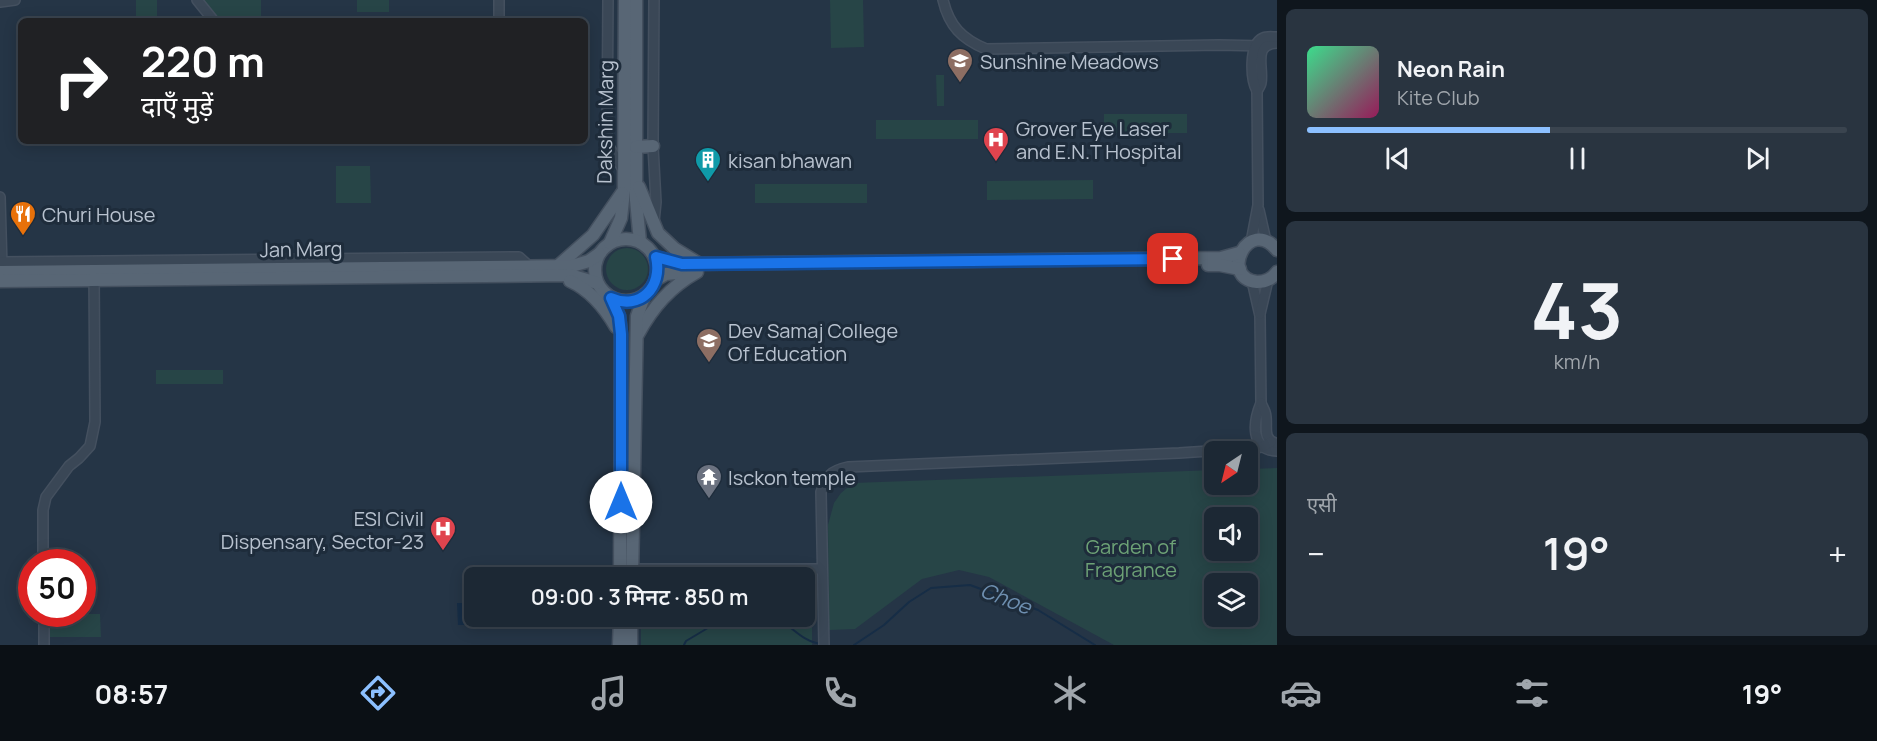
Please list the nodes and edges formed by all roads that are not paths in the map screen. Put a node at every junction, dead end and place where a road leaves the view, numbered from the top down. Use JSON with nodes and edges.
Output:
{"nodes":[{"id":1,"x":15,"y":0,"type":"edge"},
{"id":2,"x":197,"y":0,"type":"edge"},
{"id":3,"x":499,"y":0,"type":"edge"},
{"id":4,"x":608,"y":0,"type":"edge"},
{"id":5,"x":625,"y":0,"type":"edge"},
{"id":6,"x":636,"y":0,"type":"edge"},
{"id":7,"x":654,"y":0,"type":"edge"},
{"id":8,"x":943,"y":0,"type":"edge"},
{"id":9,"x":0,"y":2,"type":"edge"},
{"id":10,"x":212,"y":18,"type":"edge"},
{"id":11,"x":499,"y":18,"type":"edge"},
{"id":12,"x":1277,"y":37,"type":"edge"},
{"id":13,"x":1277,"y":43,"type":"edge"},
{"id":14,"x":1255,"y":45,"type":"junction"},
{"id":15,"x":1266,"y":46,"type":"junction"},
{"id":16,"x":1257,"y":92,"type":"junction"},
{"id":17,"x":654,"y":146,"type":"junction"},
{"id":18,"x":636,"y":147,"type":"junction"},
{"id":19,"x":624,"y":171,"type":"junction"},
{"id":20,"x":636,"y":182,"type":"junction"},
{"id":21,"x":624,"y":191,"type":"junction"},
{"id":22,"x":0,"y":198,"type":"edge"},
{"id":23,"x":1258,"y":205,"type":"junction"},
{"id":24,"x":654,"y":226,"type":"junction"},
{"id":25,"x":1266,"y":241,"type":"junction"},
{"id":26,"x":640,"y":242,"type":"junction"},
{"id":27,"x":1251,"y":242,"type":"junction"},
{"id":28,"x":610,"y":243,"type":"junction"},
{"id":29,"x":1277,"y":250,"type":"edge"},
{"id":30,"x":1239,"y":253,"type":"junction"},
{"id":31,"x":599,"y":255,"type":"junction"},
{"id":32,"x":656,"y":257,"type":"junction"},
{"id":33,"x":529,"y":266,"type":"junction"},
{"id":34,"x":699,"y":267,"type":"junction"},
{"id":35,"x":1240,"y":269,"type":"junction"},
{"id":36,"x":558,"y":270,"type":"junction"},
{"id":37,"x":1,"y":272,"type":"edge"},
{"id":38,"x":94,"y":275,"type":"junction"},
{"id":39,"x":1273,"y":276,"type":"edge"},
{"id":40,"x":657,"y":279,"type":"junction"},
{"id":41,"x":1252,"y":281,"type":"junction"},
{"id":42,"x":597,"y":283,"type":"junction"},
{"id":43,"x":644,"y":297,"type":"junction"},
{"id":44,"x":611,"y":298,"type":"junction"},
{"id":45,"x":1260,"y":316,"type":"junction"},
{"id":46,"x":621,"y":338,"type":"junction"},
{"id":47,"x":636,"y":338,"type":"junction"},
{"id":48,"x":1261,"y":403,"type":"junction"},
{"id":49,"x":1274,"y":443,"type":"edge"},
{"id":50,"x":1262,"y":447,"type":"junction"},
{"id":51,"x":1277,"y":452,"type":"edge"},
{"id":52,"x":43,"y":549,"type":"edge"},
{"id":53,"x":620,"y":567,"type":"edge"},
{"id":54,"x":632,"y":567,"type":"edge"},
{"id":55,"x":815,"y":569,"type":"edge"},
{"id":56,"x":822,"y":569,"type":"junction"},
{"id":57,"x":44,"y":627,"type":"edge"},
{"id":58,"x":620,"y":627,"type":"edge"},
{"id":59,"x":632,"y":627,"type":"edge"},
{"id":60,"x":44,"y":645,"type":"edge"},
{"id":61,"x":619,"y":645,"type":"edge"},
{"id":62,"x":631,"y":645,"type":"edge"},
{"id":63,"x":824,"y":645,"type":"edge"}],
"edges":[{"from":1,"to":9,"type":"street"},
{"from":2,"to":10,"type":"street"},
{"from":3,"to":11,"type":"street"},
{"from":4,"to":19,"type":"street"},
{"from":5,"to":19,"type":"main road","name":"Dakshin Marg"},
{"from":6,"to":18,"type":"main road","name":"Dakshin Marg"},
{"from":7,"to":17,"type":"street"},
{"from":8,"to":14,"type":"street"},
{"from":12,"to":14,"type":"street"},
{"from":13,"to":15,"type":"street"},
{"from":14,"to":15,"type":"street"},
{"from":14,"to":16,"type":"street"},
{"from":15,"to":16,"type":"street"},
{"from":16,"to":23,"type":"street"},
{"from":17,"to":18,"type":"main road"},
{"from":17,"to":24,"type":"street"},
{"from":18,"to":20,"type":"main road","name":"Dakshin Marg"},
{"from":19,"to":21,"type":"main road","name":"Dakshin Marg"},
{"from":20,"to":24,"type":"main road"},
{"from":20,"to":26,"type":"main road","name":"Dakshin Marg"},
{"from":21,"to":28,"type":"main road","name":"Dakshin Marg"},
{"from":21,"to":36,"type":"main road"},
{"from":22,"to":37,"type":"street"},
{"from":23,"to":25,"type":"street"},
{"from":23,"to":27,"type":"street"},
{"from":24,"to":34,"type":"main road"},
{"from":25,"to":27,"type":"main road"},
{"from":25,"to":29,"type":"main road"},
{"from":26,"to":28,"type":"main road"},
{"from":26,"to":32,"type":"main road"},
{"from":27,"to":30,"type":"main road"},
{"from":28,"to":31,"type":"main road"},
{"from":30,"to":34,"type":"main road"},
{"from":30,"to":35,"type":"main road"},
{"from":31,"to":36,"type":"main road","name":"Jan Marg"},
{"from":31,"to":42,"type":"main road"},
{"from":32,"to":34,"type":"main road"},
{"from":32,"to":40,"type":"main road"},
{"from":33,"to":36,"type":"main road","name":"Jan Marg"},
{"from":33,"to":37,"type":"street"},
{"from":33,"to":38,"type":"main road","name":"Jan Marg"},
{"from":34,"to":35,"type":"main road"},
{"from":34,"to":40,"type":"main road"},
{"from":34,"to":47,"type":"main road"},
{"from":35,"to":41,"type":"main road"},
{"from":36,"to":38,"type":"main road","name":"Jan Marg"},
{"from":36,"to":42,"type":"main road","name":"Jan Marg"},
{"from":36,"to":46,"type":"main road"},
{"from":37,"to":38,"type":"main road","name":"Jan Marg"},
{"from":38,"to":52,"type":"street"},
{"from":39,"to":41,"type":"main road"},
{"from":39,"to":45,"type":"street"},
{"from":40,"to":43,"type":"main road"},
{"from":41,"to":45,"type":"street"},
{"from":42,"to":44,"type":"main road"},
{"from":43,"to":44,"type":"main road"},
{"from":43,"to":47,"type":"main road"},
{"from":44,"to":46,"type":"main road"},
{"from":45,"to":48,"type":"street"},
{"from":46,"to":53,"type":"main road"},
{"from":47,"to":54,"type":"main road"},
{"from":48,"to":49,"type":"street"},
{"from":48,"to":50,"type":"street"},
{"from":49,"to":50,"type":"street"},
{"from":50,"to":51,"type":"street"},
{"from":50,"to":56,"type":"street"},
{"from":55,"to":56,"type":"street"},
{"from":56,"to":63,"type":"street"},
{"from":57,"to":60,"type":"street"},
{"from":58,"to":61,"type":"main road"},
{"from":59,"to":62,"type":"main road"}]}
